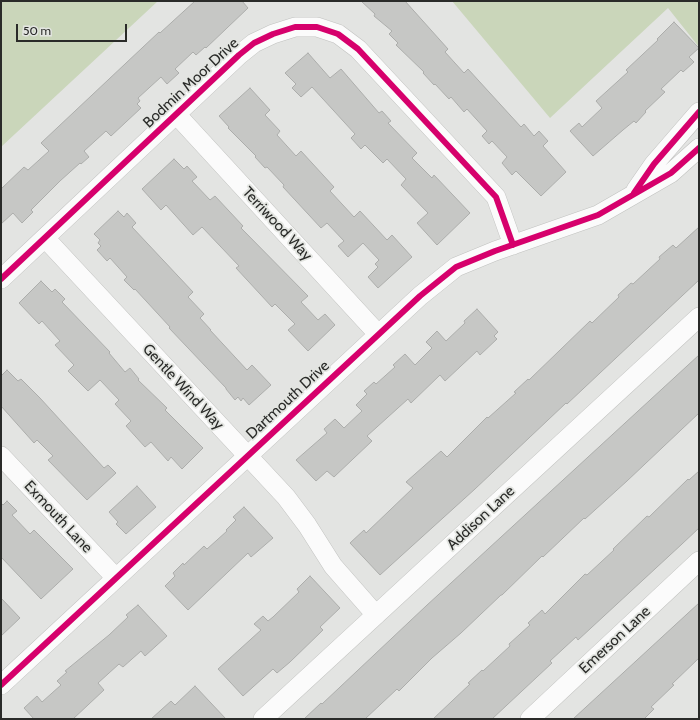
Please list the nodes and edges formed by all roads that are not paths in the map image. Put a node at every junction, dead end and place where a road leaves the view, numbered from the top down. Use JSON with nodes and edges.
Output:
{"nodes":[{"id":1,"x":699,"y":112,"type":"edge"},
{"id":2,"x":176,"y":114,"type":"junction"},
{"id":3,"x":699,"y":148,"type":"edge"},
{"id":4,"x":632,"y":195,"type":"junction"},
{"id":5,"x":45,"y":238,"type":"junction"},
{"id":6,"x":513,"y":244,"type":"junction"},
{"id":7,"x":1,"y":279,"type":"edge"},
{"id":8,"x":699,"y":317,"type":"edge"},
{"id":9,"x":378,"y":334,"type":"junction"},
{"id":10,"x":1,"y":456,"type":"edge"},
{"id":11,"x":247,"y":456,"type":"junction"},
{"id":12,"x":699,"y":561,"type":"edge"},
{"id":13,"x":116,"y":578,"type":"junction"},
{"id":14,"x":376,"y":615,"type":"junction"},
{"id":15,"x":1,"y":684,"type":"edge"},
{"id":16,"x":263,"y":719,"type":"edge"},
{"id":17,"x":530,"y":719,"type":"edge"}],
"edges":[{"from":1,"to":4,"type":"street","name":"Dartmouth Drive"},
{"from":2,"to":5,"type":"street","name":"Bodmin Moor Drive"},
{"from":2,"to":6,"type":"street","name":"Bodmin Moor Drive"},
{"from":2,"to":9,"type":"street","name":"Terriwood Way"},
{"from":3,"to":4,"type":"street","name":"Dartmouth Drive"},
{"from":4,"to":6,"type":"street","name":"Dartmouth Drive"},
{"from":5,"to":7,"type":"street","name":"Bodmin Moor Drive"},
{"from":5,"to":11,"type":"street","name":"Gentle Wind Way"},
{"from":6,"to":9,"type":"street","name":"Dartmouth Drive"},
{"from":8,"to":14,"type":"street","name":"Addison Lane"},
{"from":9,"to":11,"type":"street","name":"Dartmouth Drive"},
{"from":10,"to":13,"type":"street","name":"Exmouth Lane"},
{"from":11,"to":13,"type":"street","name":"Dartmouth Drive"},
{"from":11,"to":14,"type":"street","name":"Gentle Wind Way"},
{"from":12,"to":17,"type":"street","name":"Emerson Lane"},
{"from":13,"to":15,"type":"street","name":"Dartmouth Drive"},
{"from":14,"to":16,"type":"street","name":"Addison Lane"}]}
